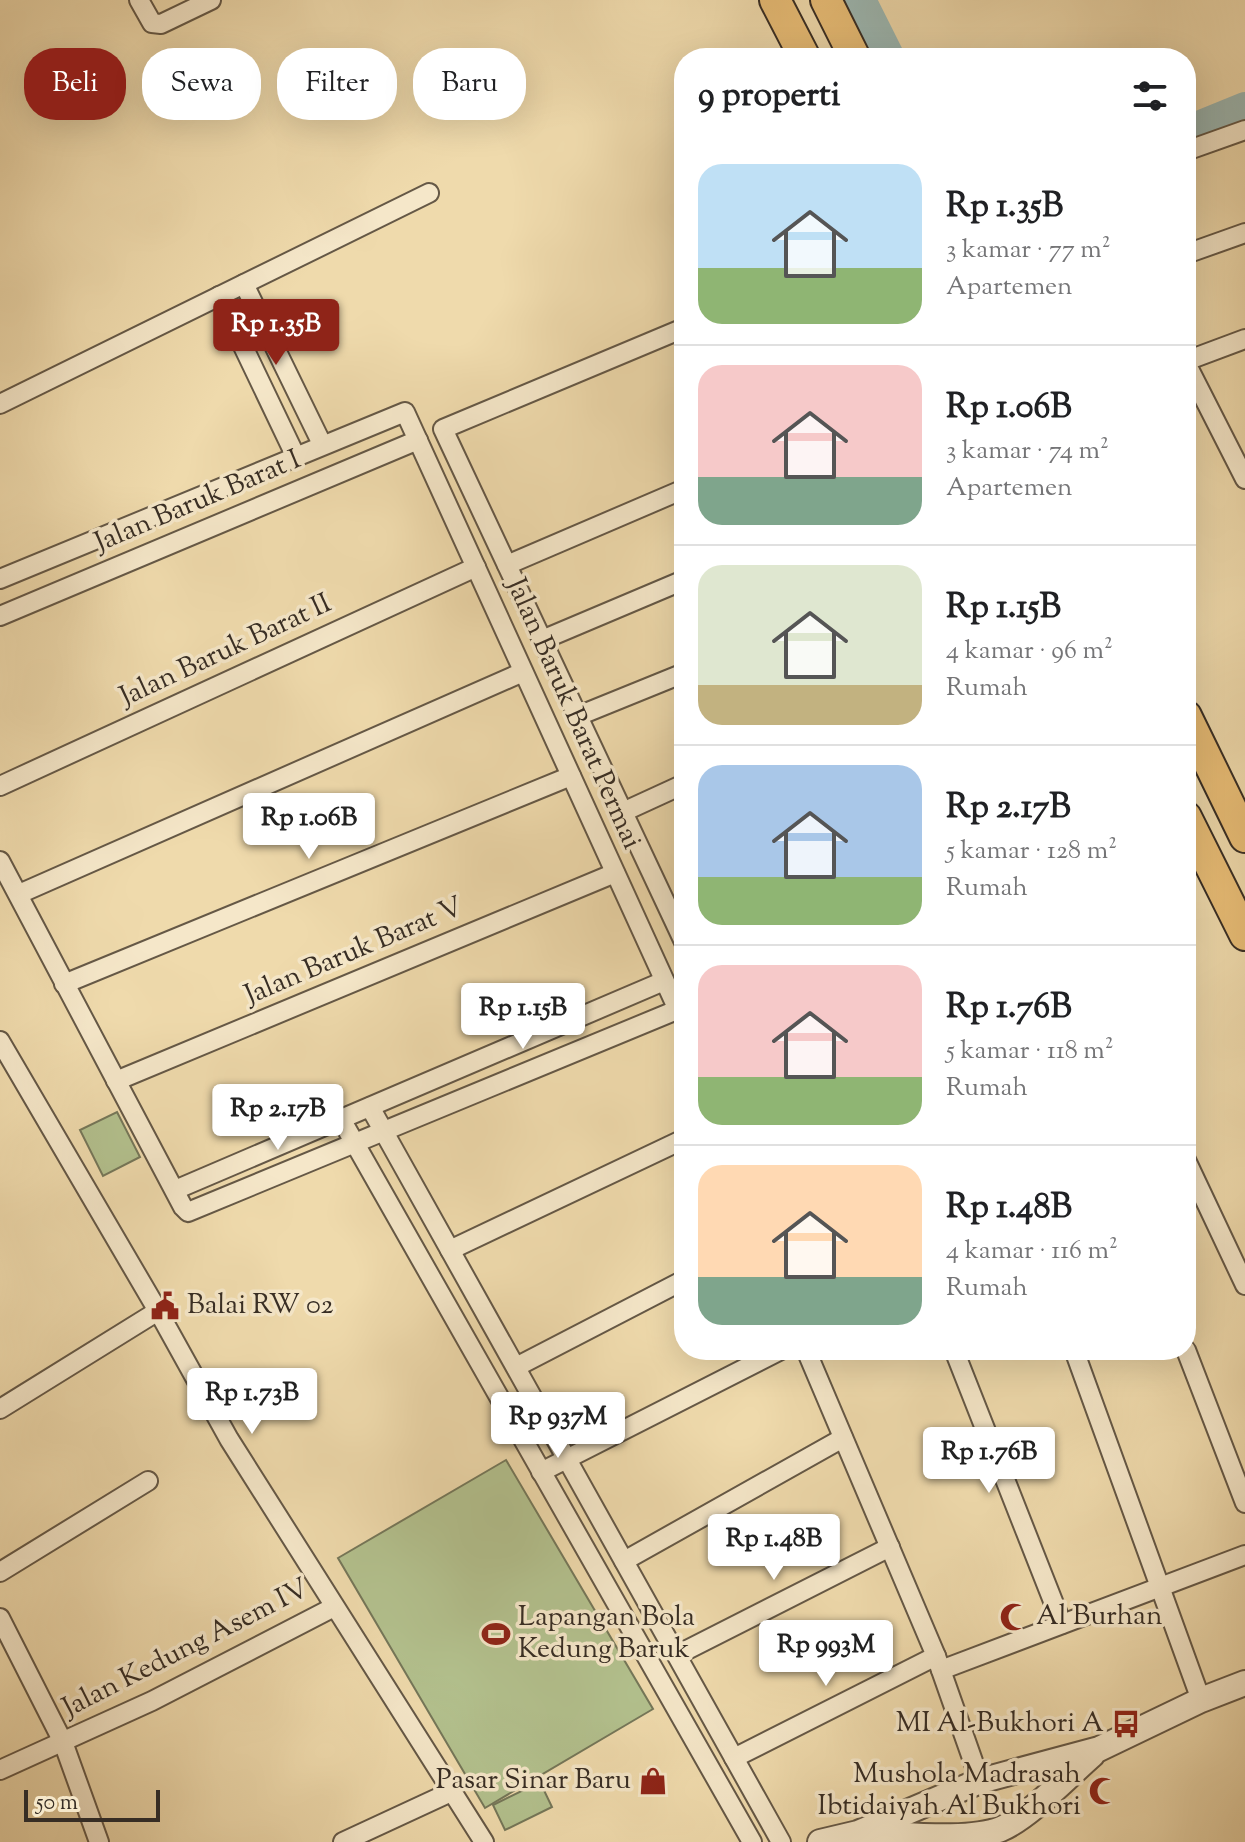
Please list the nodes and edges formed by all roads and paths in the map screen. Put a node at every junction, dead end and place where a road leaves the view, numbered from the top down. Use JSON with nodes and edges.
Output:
{"nodes":[{"id":1,"x":139,"y":0,"type":"edge"},
{"id":2,"x":211,"y":0,"type":"edge"},
{"id":3,"x":775,"y":0,"type":"edge"},
{"id":4,"x":826,"y":0,"type":"edge"},
{"id":5,"x":800,"y":48,"type":"edge"},
{"id":6,"x":850,"y":48,"type":"edge"},
{"id":7,"x":1245,"y":130,"type":"edge"},
{"id":8,"x":1196,"y":147,"type":"edge"},
{"id":9,"x":429,"y":193,"type":"dead end"},
{"id":10,"x":1245,"y":233,"type":"edge"},
{"id":11,"x":1196,"y":250,"type":"edge"},
{"id":12,"x":244,"y":284,"type":"junction"},
{"id":13,"x":219,"y":296,"type":"junction"},
{"id":14,"x":674,"y":332,"type":"edge"},
{"id":15,"x":1245,"y":339,"type":"edge"},
{"id":16,"x":1196,"y":358,"type":"edge"},
{"id":17,"x":1196,"y":378,"type":"edge"},
{"id":18,"x":0,"y":404,"type":"edge"},
{"id":19,"x":405,"y":412,"type":"joint"},
{"id":20,"x":418,"y":440,"type":"junction"},
{"id":21,"x":322,"y":444,"type":"junction"},
{"id":22,"x":1237,"y":446,"type":"edge"},
{"id":23,"x":296,"y":457,"type":"junction"},
{"id":24,"x":1245,"y":479,"type":"edge"},
{"id":25,"x":674,"y":493,"type":"edge"},
{"id":26,"x":507,"y":565,"type":"junction"},
{"id":27,"x":476,"y":567,"type":"junction"},
{"id":28,"x":0,"y":579,"type":"edge"},
{"id":29,"x":674,"y":584,"type":"edge"},
{"id":30,"x":0,"y":616,"type":"edge"},
{"id":31,"x":542,"y":640,"type":"junction"},
{"id":32,"x":523,"y":672,"type":"junction"},
{"id":33,"x":674,"y":677,"type":"edge"},
{"id":34,"x":578,"y":716,"type":"junction"},
{"id":35,"x":1196,"y":737,"type":"edge"},
{"id":36,"x":571,"y":776,"type":"junction"},
{"id":37,"x":0,"y":786,"type":"edge"},
{"id":38,"x":674,"y":789,"type":"edge"},
{"id":39,"x":623,"y":812,"type":"junction"},
{"id":40,"x":1196,"y":837,"type":"edge"},
{"id":41,"x":1245,"y":837,"type":"edge"},
{"id":42,"x":0,"y":861,"type":"edge"},
{"id":43,"x":615,"y":873,"type":"junction"},
{"id":44,"x":19,"y":894,"type":"junction"},
{"id":45,"x":674,"y":921,"type":"edge"},
{"id":46,"x":1245,"y":935,"type":"edge"},
{"id":47,"x":664,"y":981,"type":"junction"},
{"id":48,"x":64,"y":984,"type":"junction"},
{"id":49,"x":674,"y":997,"type":"edge"},
{"id":50,"x":674,"y":1012,"type":"edge"},
{"id":51,"x":0,"y":1041,"type":"edge"},
{"id":52,"x":116,"y":1081,"type":"junction"},
{"id":53,"x":370,"y":1107,"type":"junction"},
{"id":54,"x":341,"y":1119,"type":"junction"},
{"id":55,"x":384,"y":1131,"type":"junction"},
{"id":56,"x":355,"y":1143,"type":"junction"},
{"id":57,"x":674,"y":1144,"type":"edge"},
{"id":58,"x":1196,"y":1181,"type":"edge"},
{"id":59,"x":175,"y":1190,"type":"junction"},
{"id":60,"x":450,"y":1250,"type":"junction"},
{"id":61,"x":674,"y":1285,"type":"edge"},
{"id":62,"x":1245,"y":1285,"type":"edge"},
{"id":63,"x":158,"y":1311,"type":"junction"},
{"id":64,"x":761,"y":1360,"type":"edge"},
{"id":65,"x":810,"y":1360,"type":"edge"},
{"id":66,"x":958,"y":1360,"type":"edge"},
{"id":67,"x":1078,"y":1360,"type":"edge"},
{"id":68,"x":1190,"y":1360,"type":"edge"},
{"id":69,"x":516,"y":1367,"type":"junction"},
{"id":70,"x":0,"y":1409,"type":"edge"},
{"id":71,"x":843,"y":1438,"type":"junction"},
{"id":72,"x":567,"y":1459,"type":"junction"},
{"id":73,"x":541,"y":1472,"type":"junction"},
{"id":74,"x":148,"y":1481,"type":"dead end"},
{"id":75,"x":1245,"y":1503,"type":"edge"},
{"id":76,"x":890,"y":1547,"type":"junction"},
{"id":77,"x":1245,"y":1555,"type":"edge"},
{"id":78,"x":624,"y":1561,"type":"junction"},
{"id":79,"x":0,"y":1572,"type":"edge"},
{"id":80,"x":1162,"y":1587,"type":"junction"},
{"id":81,"x":334,"y":1607,"type":"junction"},
{"id":82,"x":0,"y":1618,"type":"edge"},
{"id":83,"x":1062,"y":1624,"type":"junction"},
{"id":84,"x":677,"y":1655,"type":"junction"},
{"id":85,"x":938,"y":1663,"type":"junction"},
{"id":86,"x":1245,"y":1683,"type":"edge"},
{"id":87,"x":1201,"y":1700,"type":"junction"},
{"id":88,"x":63,"y":1742,"type":"junction"},
{"id":89,"x":1099,"y":1749,"type":"junction"},
{"id":90,"x":734,"y":1758,"type":"junction"},
{"id":91,"x":0,"y":1770,"type":"edge"},
{"id":92,"x":980,"y":1781,"type":"junction"},
{"id":93,"x":453,"y":1791,"type":"junction"},
{"id":94,"x":858,"y":1833,"type":"junction"},
{"id":95,"x":975,"y":1839,"type":"edge"},
{"id":96,"x":99,"y":1842,"type":"edge"},
{"id":97,"x":343,"y":1842,"type":"edge"},
{"id":98,"x":484,"y":1842,"type":"edge"},
{"id":99,"x":752,"y":1842,"type":"edge"},
{"id":100,"x":781,"y":1842,"type":"edge"},
{"id":101,"x":820,"y":1842,"type":"edge"}],
"edges":[{"from":1,"to":2,"type":"street"},
{"from":3,"to":5,"type":"main road"},
{"from":4,"to":6,"type":"main road"},
{"from":7,"to":8,"type":"street"},
{"from":9,"to":12,"type":"street"},
{"from":10,"to":11,"type":"street"},
{"from":12,"to":13,"type":"street"},
{"from":12,"to":21,"type":"street"},
{"from":13,"to":18,"type":"street"},
{"from":13,"to":23,"type":"street"},
{"from":14,"to":26,"type":"street","name":"Jalan Baruk Barat Permai"},
{"from":15,"to":16,"type":"street"},
{"from":17,"to":22,"type":"street"},
{"from":19,"to":20,"type":"street","name":"Jalan Baruk Barat Permai"},
{"from":19,"to":21,"type":"street","name":"Jalan Baruk Barat I"},
{"from":20,"to":27,"type":"street","name":"Jalan Baruk Barat Permai"},
{"from":20,"to":30,"type":"street","name":"Jalan Baruk Barat I"},
{"from":21,"to":23,"type":"street","name":"Jalan Baruk Barat I"},
{"from":22,"to":24,"type":"street"},
{"from":23,"to":28,"type":"street","name":"Jalan Baruk Barat I"},
{"from":25,"to":26,"type":"street"},
{"from":26,"to":31,"type":"street","name":"Jalan Baruk Barat Permai"},
{"from":27,"to":32,"type":"street","name":"Jalan Baruk Barat Permai"},
{"from":27,"to":37,"type":"street","name":"Jalan Baruk Barat II"},
{"from":29,"to":31,"type":"street"},
{"from":31,"to":34,"type":"street","name":"Jalan Baruk Barat Permai"},
{"from":32,"to":36,"type":"street","name":"Jalan Baruk Barat Permai"},
{"from":32,"to":44,"type":"street"},
{"from":33,"to":34,"type":"street"},
{"from":34,"to":39,"type":"street","name":"Jalan Baruk Barat Permai"},
{"from":35,"to":41,"type":"main road"},
{"from":36,"to":43,"type":"street","name":"Jalan Baruk Barat Permai"},
{"from":36,"to":48,"type":"street"},
{"from":38,"to":39,"type":"street"},
{"from":39,"to":45,"type":"street","name":"Jalan Baruk Barat Permai"},
{"from":40,"to":46,"type":"main road"},
{"from":42,"to":44,"type":"street"},
{"from":43,"to":47,"type":"street","name":"Jalan Baruk Barat Permai"},
{"from":43,"to":52,"type":"street","name":"Jalan Baruk Barat V"},
{"from":44,"to":48,"type":"street"},
{"from":47,"to":49,"type":"street","name":"Jalan Baruk Barat Permai"},
{"from":47,"to":53,"type":"street"},
{"from":48,"to":52,"type":"street"},
{"from":50,"to":55,"type":"street"},
{"from":51,"to":63,"type":"street"},
{"from":52,"to":59,"type":"street"},
{"from":53,"to":54,"type":"street"},
{"from":53,"to":55,"type":"street"},
{"from":54,"to":56,"type":"street"},
{"from":54,"to":59,"type":"street"},
{"from":55,"to":56,"type":"street"},
{"from":55,"to":60,"type":"street"},
{"from":56,"to":59,"type":"street"},
{"from":56,"to":73,"type":"street"},
{"from":57,"to":60,"type":"street"},
{"from":58,"to":62,"type":"street"},
{"from":60,"to":69,"type":"street"},
{"from":61,"to":69,"type":"street"},
{"from":63,"to":70,"type":"street"},
{"from":63,"to":81,"type":"street"},
{"from":64,"to":72,"type":"street"},
{"from":65,"to":71,"type":"street"},
{"from":66,"to":83,"type":"street"},
{"from":67,"to":80,"type":"street"},
{"from":68,"to":75,"type":"street"},
{"from":69,"to":72,"type":"street"},
{"from":71,"to":76,"type":"street"},
{"from":71,"to":78,"type":"street"},
{"from":72,"to":73,"type":"street"},
{"from":72,"to":78,"type":"street"},
{"from":73,"to":99,"type":"street"},
{"from":74,"to":79,"type":"street"},
{"from":76,"to":84,"type":"street"},
{"from":76,"to":85,"type":"street"},
{"from":77,"to":80,"type":"street"},
{"from":78,"to":84,"type":"street"},
{"from":80,"to":83,"type":"street"},
{"from":80,"to":87,"type":"street"},
{"from":81,"to":88,"type":"street","name":"Jalan Kedung Asem IV"},
{"from":81,"to":93,"type":"street"},
{"from":82,"to":88,"type":"street"},
{"from":83,"to":85,"type":"street"},
{"from":84,"to":90,"type":"street"},
{"from":85,"to":90,"type":"street"},
{"from":85,"to":92,"type":"street"},
{"from":86,"to":87,"type":"street"},
{"from":87,"to":89,"type":"street"},
{"from":88,"to":91,"type":"street","name":"Jalan Kedung Asem IV"},
{"from":88,"to":96,"type":"street"},
{"from":89,"to":92,"type":"street"},
{"from":89,"to":95,"type":"street"},
{"from":90,"to":100,"type":"street"},
{"from":92,"to":94,"type":"street"},
{"from":93,"to":97,"type":"street"},
{"from":93,"to":98,"type":"street"},
{"from":94,"to":95,"type":"street"},
{"from":94,"to":101,"type":"street"}]}
